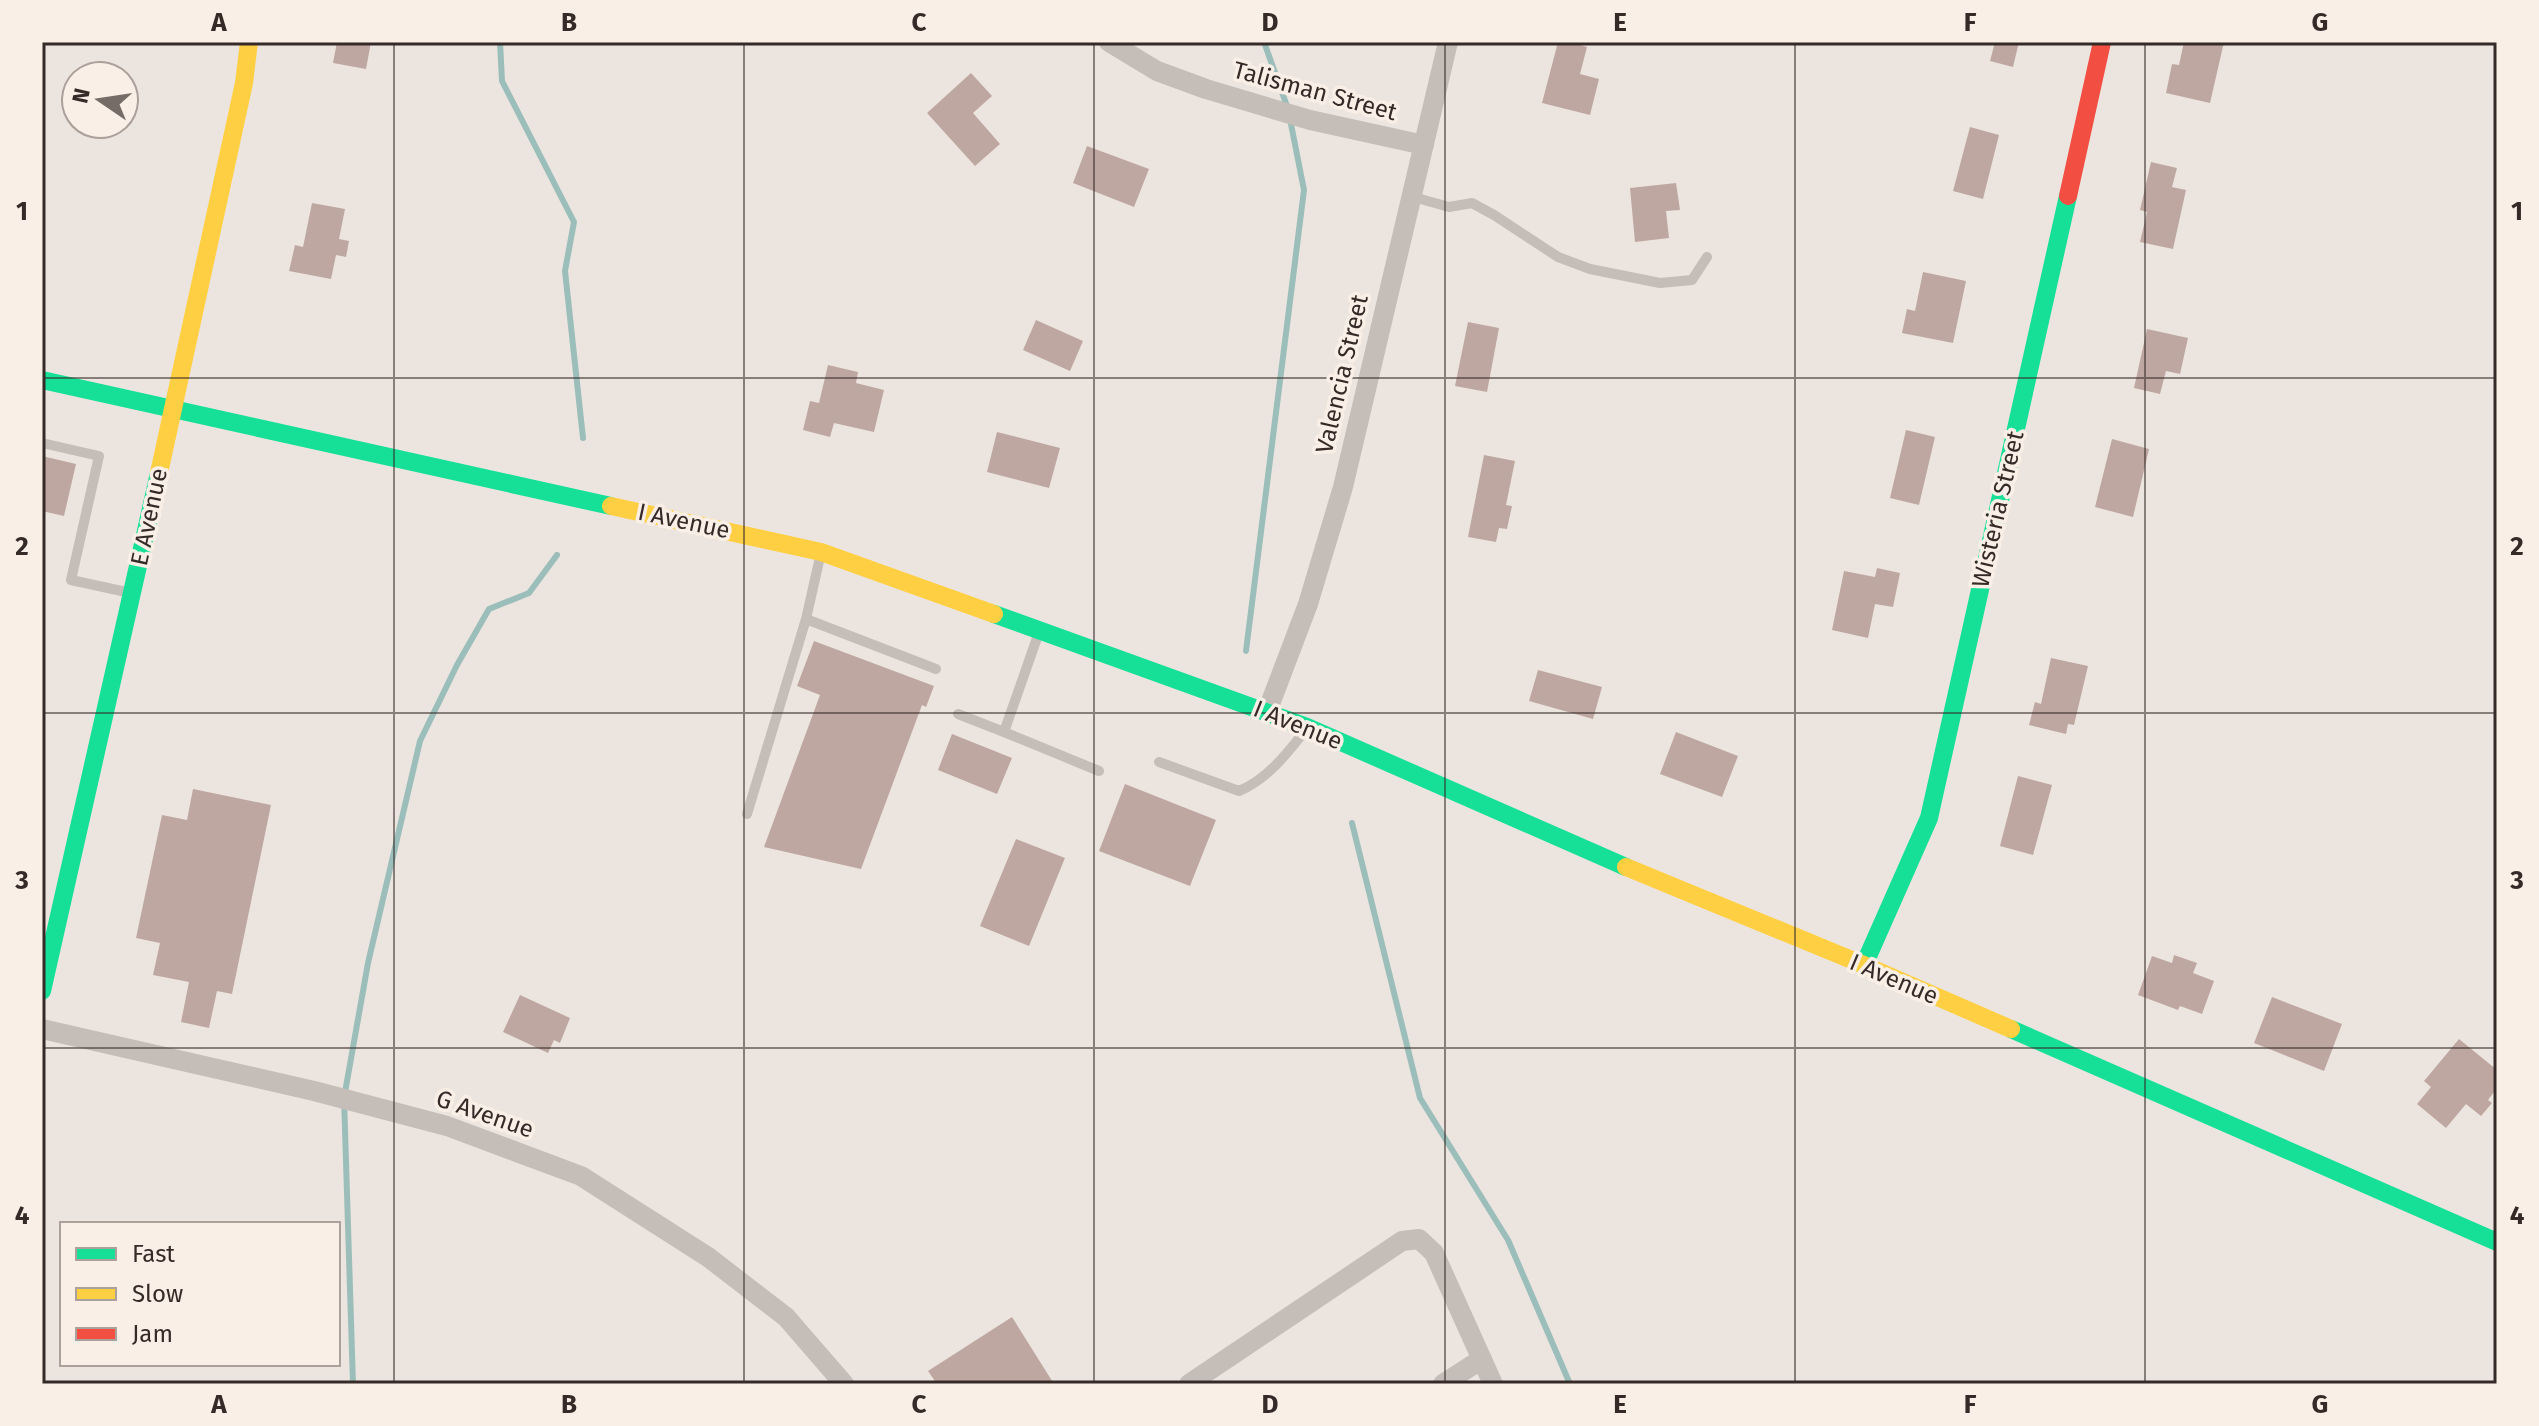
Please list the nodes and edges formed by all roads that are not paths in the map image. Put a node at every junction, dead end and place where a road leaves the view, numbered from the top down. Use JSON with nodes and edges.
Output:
{"nodes":[{"id":1,"x":249,"y":42,"type":"edge"},
{"id":2,"x":1109,"y":42,"type":"edge"},
{"id":3,"x":1448,"y":42,"type":"edge"},
{"id":4,"x":2102,"y":42,"type":"edge"},
{"id":5,"x":1424,"y":145,"type":"junction"},
{"id":6,"x":1410,"y":196,"type":"junction"},
{"id":7,"x":1707,"y":257,"type":"dead end"},
{"id":8,"x":42,"y":380,"type":"edge"},
{"id":9,"x":173,"y":409,"type":"junction"},
{"id":10,"x":42,"y":443,"type":"edge"},
{"id":11,"x":821,"y":552,"type":"junction"},
{"id":12,"x":133,"y":593,"type":"junction"},
{"id":13,"x":806,"y":619,"type":"junction"},
{"id":14,"x":1040,"y":630,"type":"junction"},
{"id":15,"x":936,"y":669,"type":"dead end"},
{"id":16,"x":1267,"y":712,"type":"junction"},
{"id":17,"x":958,"y":714,"type":"dead end"},
{"id":18,"x":1307,"y":727,"type":"junction"},
{"id":19,"x":1004,"y":732,"type":"junction"},
{"id":20,"x":1159,"y":762,"type":"dead end"},
{"id":21,"x":1099,"y":771,"type":"dead end"},
{"id":22,"x":747,"y":814,"type":"dead end"},
{"id":23,"x":1864,"y":965,"type":"junction"},
{"id":24,"x":42,"y":991,"type":"edge"},
{"id":25,"x":42,"y":1029,"type":"edge"},
{"id":26,"x":2497,"y":1242,"type":"edge"},
{"id":27,"x":1482,"y":1359,"type":"junction"},
{"id":28,"x":844,"y":1384,"type":"edge"},
{"id":29,"x":1189,"y":1384,"type":"edge"},
{"id":30,"x":1443,"y":1384,"type":"edge"},
{"id":31,"x":1493,"y":1384,"type":"edge"}],
"edges":[{"from":1,"to":9,"type":"main road","name":"E Avenue"},
{"from":2,"to":5,"type":"street","name":"Talisman Street"},
{"from":3,"to":5,"type":"street","name":"Valencia Street"},
{"from":4,"to":23,"type":"main road","name":"Wisteria Street"},
{"from":5,"to":6,"type":"street","name":"Valencia Street"},
{"from":6,"to":7,"type":"lane"},
{"from":6,"to":16,"type":"street","name":"Valencia Street"},
{"from":8,"to":9,"type":"main road","name":"I Avenue"},
{"from":9,"to":11,"type":"main road","name":"I Avenue"},
{"from":9,"to":12,"type":"main road","name":"E Avenue"},
{"from":10,"to":12,"type":"lane"},
{"from":11,"to":13,"type":"lane"},
{"from":11,"to":14,"type":"main road","name":"I Avenue"},
{"from":12,"to":24,"type":"main road","name":"E Avenue"},
{"from":13,"to":15,"type":"lane"},
{"from":13,"to":22,"type":"lane"},
{"from":14,"to":16,"type":"main road","name":"I Avenue"},
{"from":14,"to":19,"type":"lane"},
{"from":16,"to":18,"type":"main road","name":"I Avenue"},
{"from":17,"to":19,"type":"lane"},
{"from":18,"to":20,"type":"lane"},
{"from":18,"to":23,"type":"main road","name":"I Avenue"},
{"from":19,"to":21,"type":"lane"},
{"from":23,"to":26,"type":"main road","name":"I Avenue"},
{"from":25,"to":28,"type":"street","name":"G Avenue"},
{"from":27,"to":29,"type":"street"},
{"from":27,"to":30,"type":"street"},
{"from":27,"to":31,"type":"street"}]}
